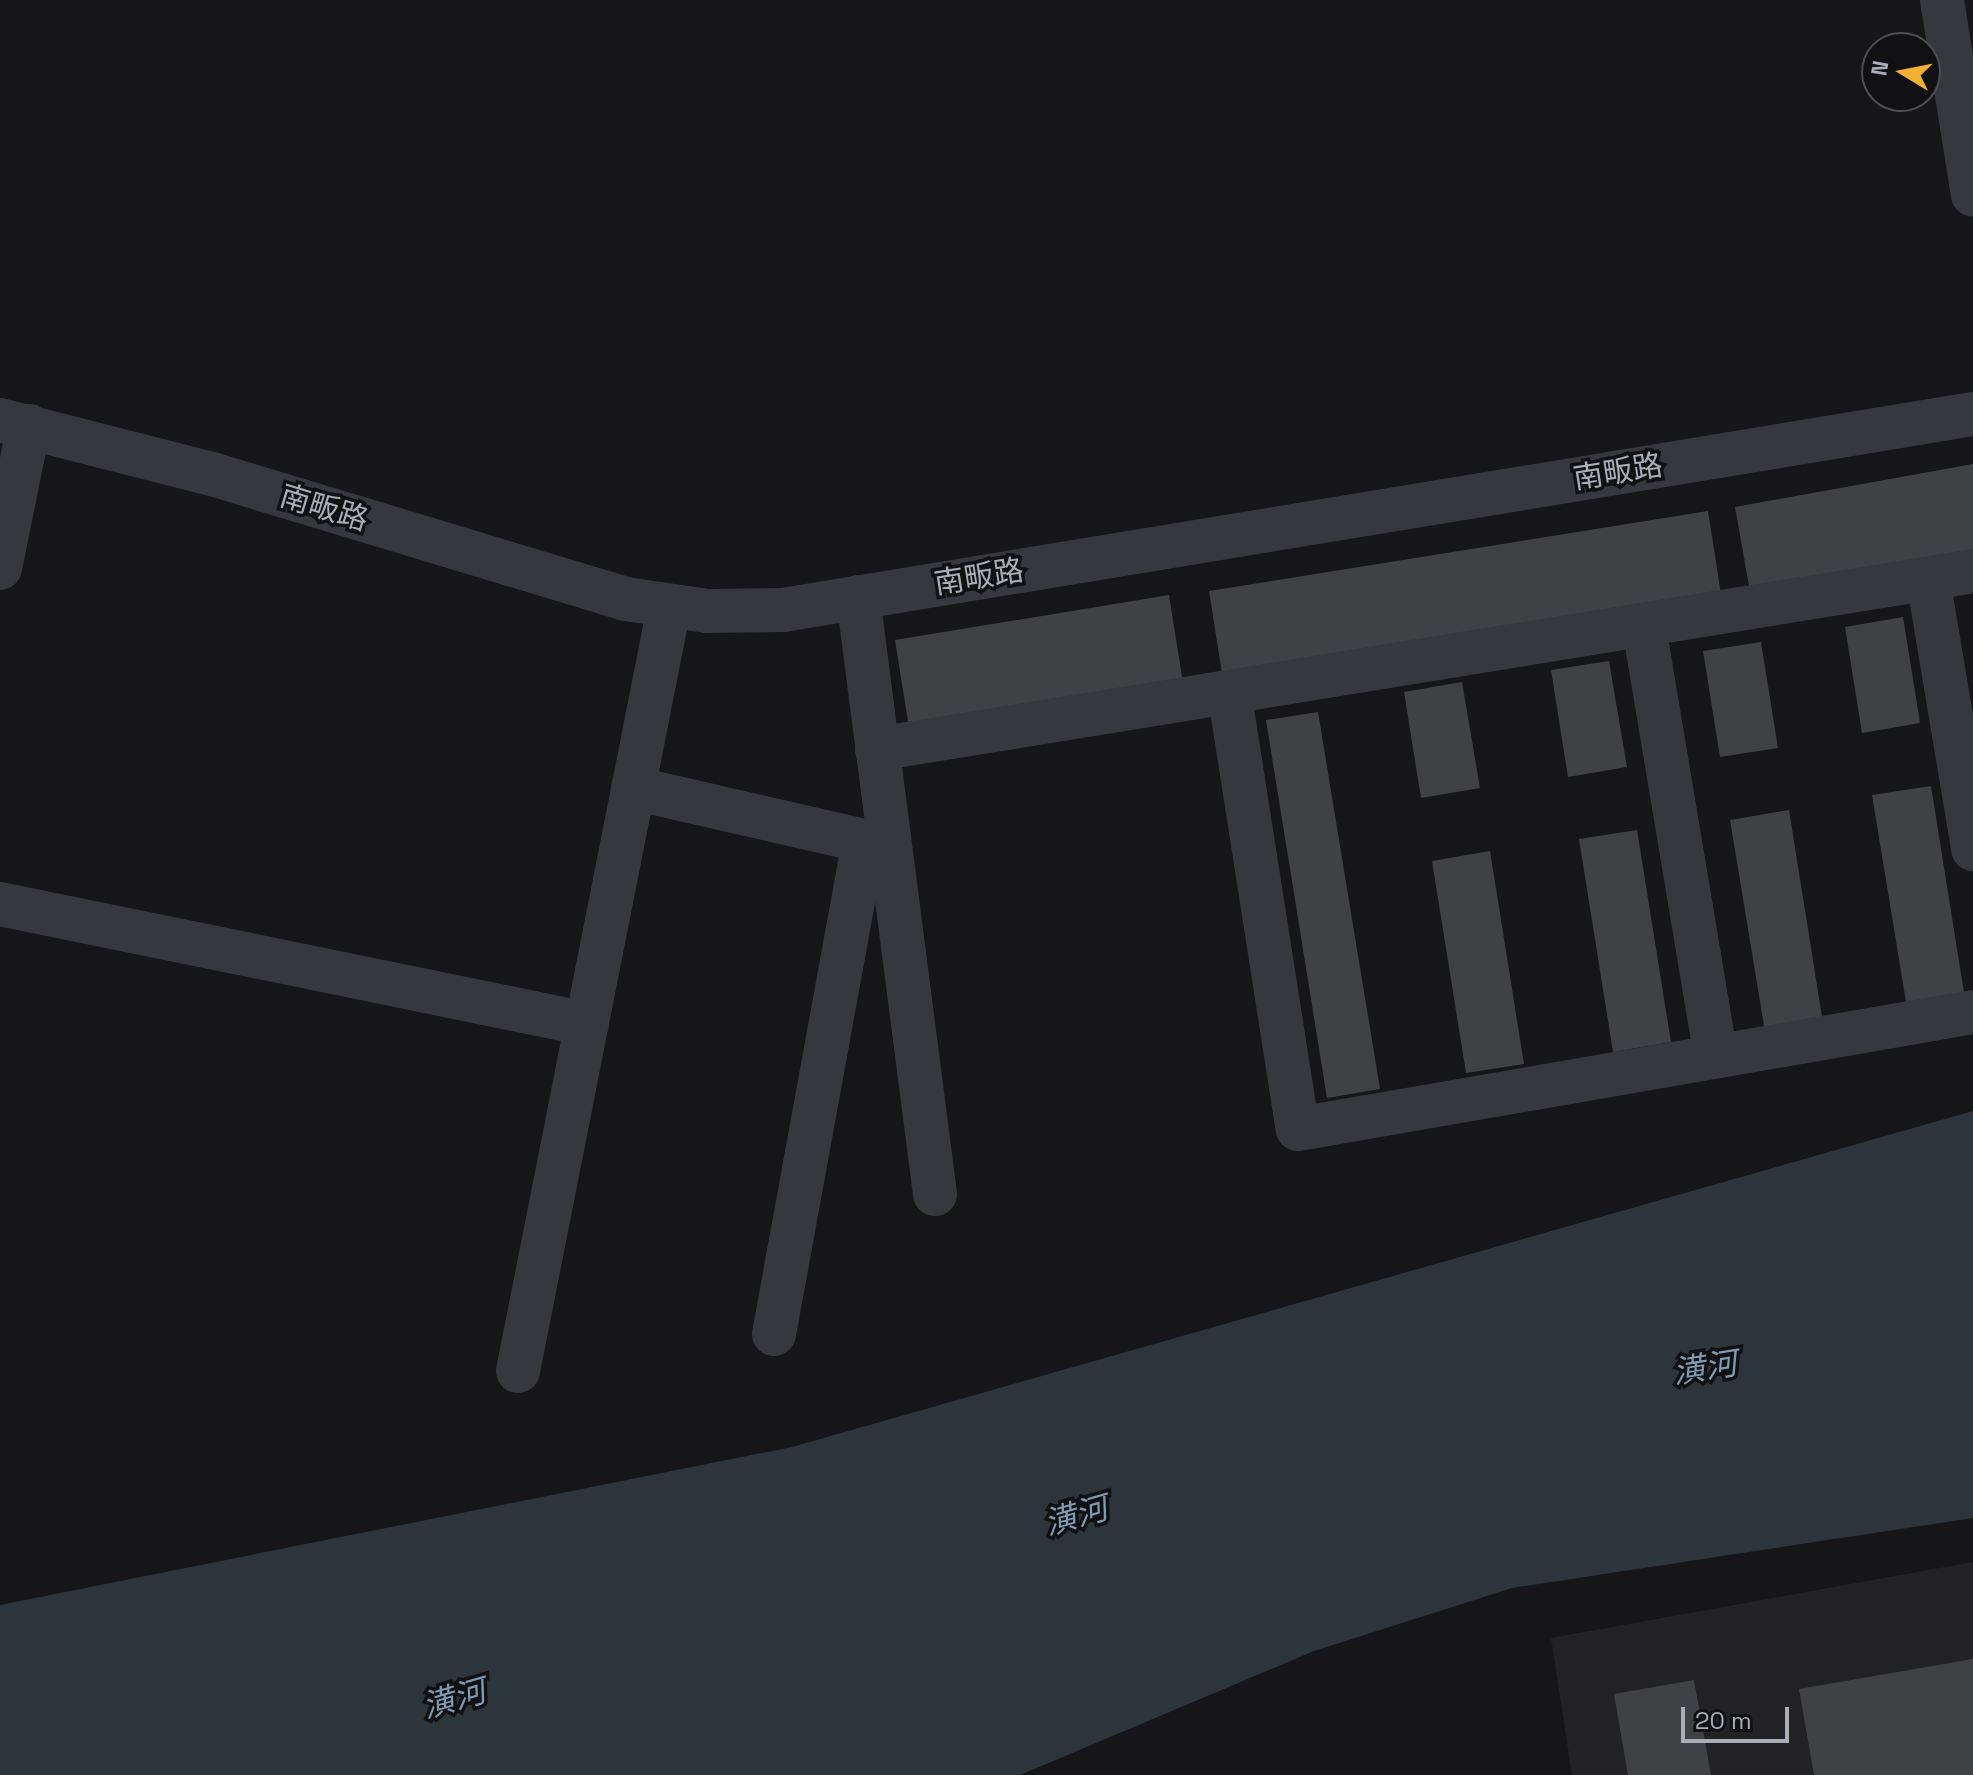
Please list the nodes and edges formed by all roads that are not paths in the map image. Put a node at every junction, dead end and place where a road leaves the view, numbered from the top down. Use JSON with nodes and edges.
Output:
{"nodes":[{"id":1,"x":1942,"y":0,"type":"edge"},
{"id":2,"x":1973,"y":195,"type":"edge"},
{"id":3,"x":1973,"y":414,"type":"edge"},
{"id":4,"x":14,"y":423,"type":"edge"},
{"id":5,"x":0,"y":568,"type":"edge"},
{"id":6,"x":1973,"y":571,"type":"edge"},
{"id":7,"x":1928,"y":579,"type":"junction"},
{"id":8,"x":858,"y":597,"type":"junction"},
{"id":9,"x":669,"y":608,"type":"junction"},
{"id":10,"x":1644,"y":627,"type":"junction"},
{"id":11,"x":1230,"y":697,"type":"junction"},
{"id":12,"x":877,"y":749,"type":"junction"},
{"id":13,"x":633,"y":788,"type":"junction"},
{"id":14,"x":877,"y":839,"type":"junction"},
{"id":15,"x":1973,"y":849,"type":"edge"},
{"id":16,"x":0,"y":904,"type":"edge"},
{"id":17,"x":1973,"y":1012,"type":"edge"},
{"id":18,"x":587,"y":1024,"type":"junction"},
{"id":19,"x":1716,"y":1056,"type":"junction"},
{"id":20,"x":935,"y":1194,"type":"dead end"},
{"id":21,"x":774,"y":1334,"type":"dead end"},
{"id":22,"x":518,"y":1371,"type":"dead end"}],
"edges":[{"from":1,"to":2,"type":"street"},
{"from":3,"to":8,"type":"street","name":"南畈路"},
{"from":4,"to":5,"type":"street"},
{"from":4,"to":9,"type":"street","name":"南畈路"},
{"from":6,"to":7,"type":"street"},
{"from":7,"to":10,"type":"street"},
{"from":7,"to":15,"type":"street"},
{"from":8,"to":9,"type":"street","name":"南畈路"},
{"from":8,"to":12,"type":"street"},
{"from":9,"to":13,"type":"street"},
{"from":10,"to":11,"type":"street"},
{"from":10,"to":19,"type":"street"},
{"from":11,"to":12,"type":"street"},
{"from":11,"to":19,"type":"street"},
{"from":12,"to":14,"type":"street"},
{"from":13,"to":14,"type":"street"},
{"from":13,"to":18,"type":"street"},
{"from":14,"to":20,"type":"street"},
{"from":14,"to":21,"type":"street"},
{"from":16,"to":18,"type":"street"},
{"from":17,"to":19,"type":"street"},
{"from":18,"to":22,"type":"street"}]}
